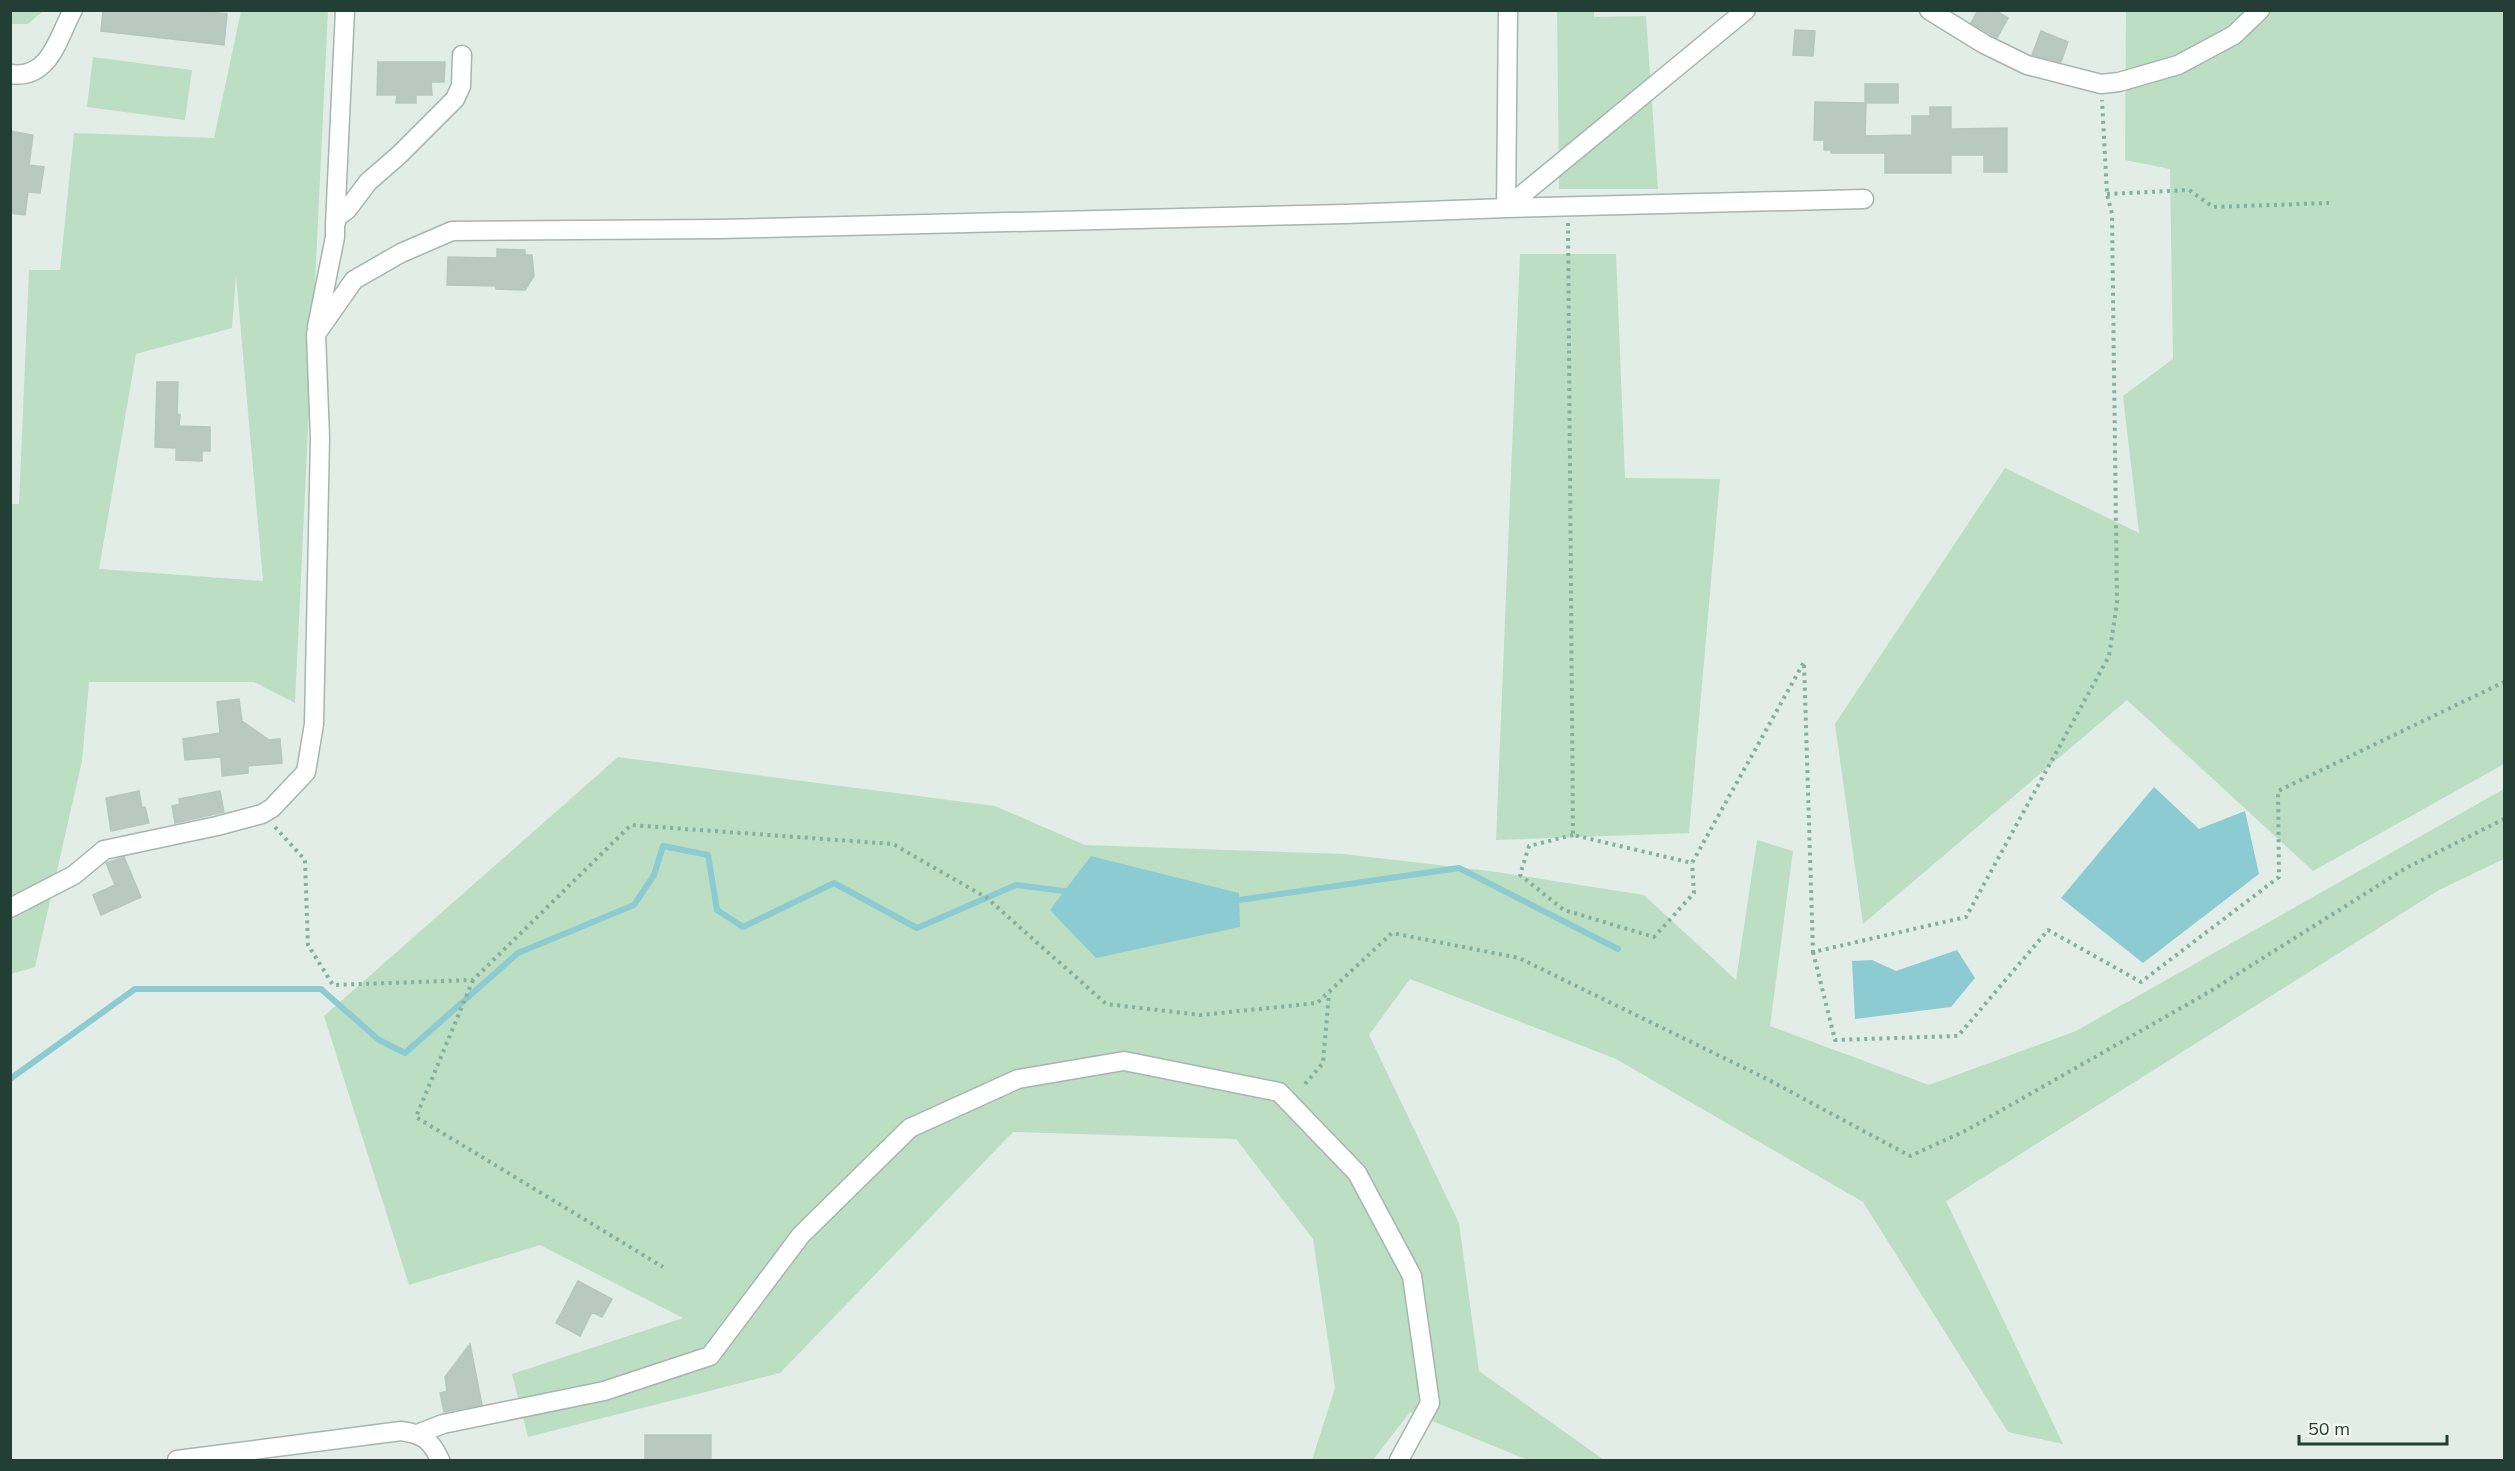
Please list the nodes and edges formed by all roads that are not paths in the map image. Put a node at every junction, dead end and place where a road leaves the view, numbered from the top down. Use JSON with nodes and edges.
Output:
{"nodes":[{"id":1,"x":73,"y":10,"type":"edge"},
{"id":2,"x":345,"y":10,"type":"edge"},
{"id":3,"x":1508,"y":10,"type":"edge"},
{"id":4,"x":1746,"y":10,"type":"edge"},
{"id":5,"x":1929,"y":10,"type":"edge"},
{"id":6,"x":2260,"y":10,"type":"edge"},
{"id":7,"x":462,"y":55,"type":"dead end"},
{"id":8,"x":10,"y":74,"type":"edge"},
{"id":9,"x":1864,"y":199,"type":"dead end"},
{"id":10,"x":1506,"y":208,"type":"junction"},
{"id":11,"x":335,"y":225,"type":"junction"},
{"id":12,"x":316,"y":334,"type":"junction"},
{"id":13,"x":10,"y":908,"type":"edge"},
{"id":14,"x":420,"y":1433,"type":"junction"},
{"id":15,"x":177,"y":1461,"type":"edge"},
{"id":16,"x":440,"y":1461,"type":"edge"},
{"id":17,"x":1399,"y":1461,"type":"edge"}],
"edges":[{"from":1,"to":8,"type":"street"},
{"from":2,"to":11,"type":"street"},
{"from":3,"to":10,"type":"street"},
{"from":4,"to":10,"type":"street"},
{"from":5,"to":6,"type":"street"},
{"from":7,"to":11,"type":"street"},
{"from":9,"to":10,"type":"street"},
{"from":10,"to":12,"type":"street"},
{"from":11,"to":12,"type":"street"},
{"from":12,"to":13,"type":"street"},
{"from":14,"to":15,"type":"street"},
{"from":14,"to":16,"type":"street"},
{"from":14,"to":17,"type":"street"}]}
